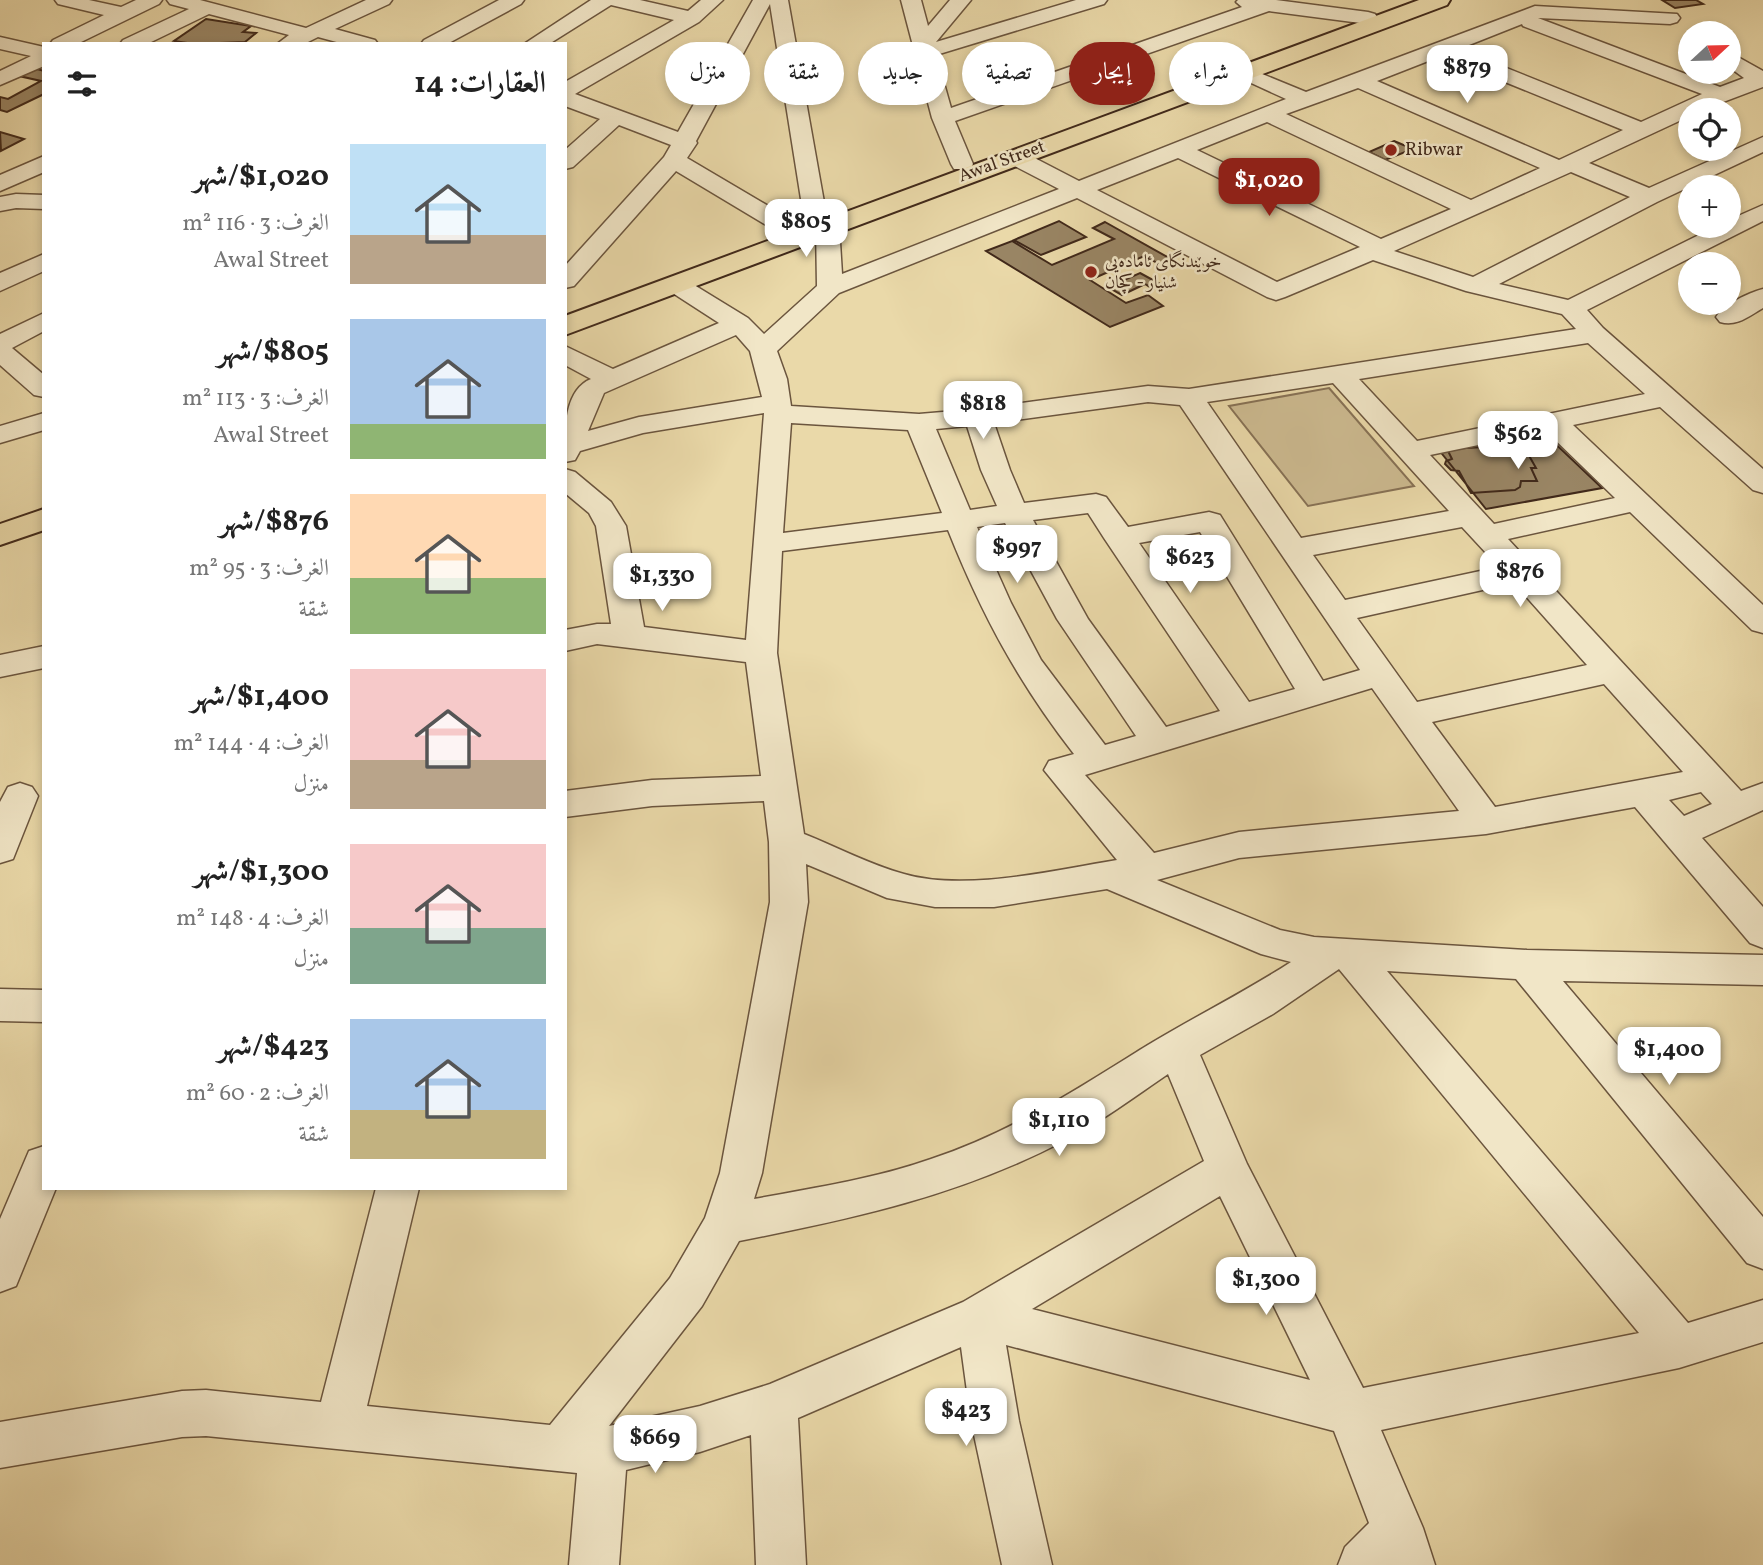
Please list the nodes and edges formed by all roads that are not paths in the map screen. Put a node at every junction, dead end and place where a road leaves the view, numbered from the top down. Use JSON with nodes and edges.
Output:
{"nodes":[{"id":1,"x":65,"y":0,"type":"edge"},
{"id":2,"x":152,"y":0,"type":"edge"},
{"id":3,"x":177,"y":0,"type":"edge"},
{"id":4,"x":382,"y":0,"type":"edge"},
{"id":5,"x":514,"y":0,"type":"edge"},
{"id":6,"x":605,"y":0,"type":"edge"},
{"id":7,"x":615,"y":0,"type":"edge"},
{"id":8,"x":763,"y":0,"type":"edge"},
{"id":9,"x":777,"y":0,"type":"edge"},
{"id":10,"x":911,"y":0,"type":"edge"},
{"id":11,"x":961,"y":0,"type":"edge"},
{"id":12,"x":1097,"y":0,"type":"edge"},
{"id":13,"x":1232,"y":0,"type":"edge"},
{"id":14,"x":1419,"y":0,"type":"edge"},
{"id":15,"x":1439,"y":0,"type":"edge"},
{"id":16,"x":1645,"y":0,"type":"edge"},
{"id":17,"x":1267,"y":5,"type":"junction"},
{"id":18,"x":205,"y":9,"type":"junction"},
{"id":19,"x":701,"y":10,"type":"edge"},
{"id":20,"x":123,"y":14,"type":"junction"},
{"id":21,"x":1368,"y":18,"type":"junction"},
{"id":22,"x":1520,"y":18,"type":"junction"},
{"id":23,"x":748,"y":24,"type":"junction"},
{"id":24,"x":311,"y":32,"type":"junction"},
{"id":25,"x":66,"y":42,"type":"edge"},
{"id":26,"x":134,"y":42,"type":"edge"},
{"id":27,"x":291,"y":42,"type":"edge"},
{"id":28,"x":358,"y":42,"type":"edge"},
{"id":29,"x":435,"y":42,"type":"edge"},
{"id":30,"x":537,"y":42,"type":"edge"},
{"id":31,"x":922,"y":42,"type":"edge"},
{"id":32,"x":928,"y":42,"type":"edge"},
{"id":33,"x":945,"y":42,"type":"edge"},
{"id":34,"x":1,"y":43,"type":"edge"},
{"id":35,"x":1442,"y":49,"type":"junction"},
{"id":36,"x":42,"y":51,"type":"edge"},
{"id":37,"x":42,"y":54,"type":"edge"},
{"id":38,"x":1741,"y":66,"type":"edge"},
{"id":39,"x":1253,"y":70,"type":"edge"},
{"id":40,"x":1253,"y":76,"type":"edge"},
{"id":41,"x":0,"y":79,"type":"edge"},
{"id":42,"x":1761,"y":80,"type":"edge"},
{"id":43,"x":1359,"y":81,"type":"junction"},
{"id":44,"x":567,"y":90,"type":"edge"},
{"id":45,"x":1720,"y":94,"type":"junction"},
{"id":46,"x":567,"y":99,"type":"edge"},
{"id":47,"x":1305,"y":99,"type":"junction"},
{"id":48,"x":1169,"y":101,"type":"edge"},
{"id":49,"x":939,"y":105,"type":"edge"},
{"id":50,"x":1268,"y":114,"type":"junction"},
{"id":51,"x":615,"y":117,"type":"junction"},
{"id":52,"x":943,"y":118,"type":"junction"},
{"id":53,"x":1641,"y":130,"type":"junction"},
{"id":54,"x":1763,"y":144,"type":"edge"},
{"id":55,"x":1178,"y":149,"type":"junction"},
{"id":56,"x":680,"y":151,"type":"junction"},
{"id":57,"x":1015,"y":157,"type":"junction"},
{"id":58,"x":567,"y":160,"type":"edge"},
{"id":59,"x":42,"y":164,"type":"edge"},
{"id":60,"x":962,"y":164,"type":"junction"},
{"id":61,"x":1564,"y":166,"type":"junction"},
{"id":62,"x":0,"y":184,"type":"edge"},
{"id":63,"x":1075,"y":189,"type":"junction"},
{"id":64,"x":1649,"y":197,"type":"junction"},
{"id":65,"x":42,"y":202,"type":"edge"},
{"id":66,"x":0,"y":204,"type":"edge"},
{"id":67,"x":1471,"y":209,"type":"junction"},
{"id":68,"x":1763,"y":212,"type":"edge"},
{"id":69,"x":821,"y":222,"type":"junction"},
{"id":70,"x":790,"y":229,"type":"junction"},
{"id":71,"x":607,"y":234,"type":"junction"},
{"id":72,"x":567,"y":247,"type":"edge"},
{"id":73,"x":1375,"y":249,"type":"junction"},
{"id":74,"x":42,"y":262,"type":"edge"},
{"id":75,"x":567,"y":279,"type":"edge"},
{"id":76,"x":0,"y":283,"type":"edge"},
{"id":77,"x":677,"y":285,"type":"junction"},
{"id":78,"x":1475,"y":286,"type":"junction"},
{"id":79,"x":830,"y":288,"type":"junction"},
{"id":80,"x":1763,"y":297,"type":"edge"},
{"id":81,"x":1571,"y":308,"type":"junction"},
{"id":82,"x":567,"y":309,"type":"edge"},
{"id":83,"x":1763,"y":319,"type":"edge"},
{"id":84,"x":42,"y":322,"type":"edge"},
{"id":85,"x":567,"y":325,"type":"edge"},
{"id":86,"x":1594,"y":334,"type":"junction"},
{"id":87,"x":751,"y":337,"type":"junction"},
{"id":88,"x":4,"y":340,"type":"edge"},
{"id":89,"x":42,"y":349,"type":"edge"},
{"id":90,"x":567,"y":355,"type":"edge"},
{"id":91,"x":1341,"y":375,"type":"junction"},
{"id":92,"x":612,"y":379,"type":"junction"},
{"id":93,"x":42,"y":387,"type":"edge"},
{"id":94,"x":1189,"y":397,"type":"junction"},
{"id":95,"x":1665,"y":398,"type":"junction"},
{"id":96,"x":778,"y":409,"type":"junction"},
{"id":97,"x":978,"y":417,"type":"junction"},
{"id":98,"x":1552,"y":421,"type":"junction"},
{"id":99,"x":42,"y":422,"type":"edge"},
{"id":100,"x":919,"y":422,"type":"junction"},
{"id":101,"x":0,"y":435,"type":"edge"},
{"id":102,"x":567,"y":450,"type":"edge"},
{"id":103,"x":1412,"y":450,"type":"junction"},
{"id":104,"x":567,"y":481,"type":"edge"},
{"id":105,"x":1763,"y":484,"type":"edge"},
{"id":106,"x":1636,"y":502,"type":"junction"},
{"id":107,"x":42,"y":504,"type":"edge"},
{"id":108,"x":1016,"y":513,"type":"junction"},
{"id":109,"x":0,"y":519,"type":"edge"},
{"id":110,"x":42,"y":520,"type":"edge"},
{"id":111,"x":962,"y":520,"type":"junction"},
{"id":112,"x":1479,"y":525,"type":"junction"},
{"id":113,"x":0,"y":535,"type":"edge"},
{"id":114,"x":1119,"y":538,"type":"junction"},
{"id":115,"x":767,"y":544,"type":"junction"},
{"id":116,"x":1293,"y":550,"type":"junction"},
{"id":117,"x":1522,"y":572,"type":"junction"},
{"id":118,"x":1336,"y":612,"type":"junction"},
{"id":119,"x":1763,"y":623,"type":"edge"},
{"id":120,"x":629,"y":636,"type":"junction"},
{"id":121,"x":567,"y":641,"type":"edge"},
{"id":122,"x":761,"y":653,"type":"junction"},
{"id":123,"x":42,"y":657,"type":"edge"},
{"id":124,"x":0,"y":667,"type":"edge"},
{"id":125,"x":1612,"y":671,"type":"junction"},
{"id":126,"x":1380,"y":675,"type":"junction"},
{"id":127,"x":1315,"y":694,"type":"junction"},
{"id":128,"x":1410,"y":715,"type":"junction"},
{"id":129,"x":1241,"y":716,"type":"junction"},
{"id":130,"x":1158,"y":741,"type":"junction"},
{"id":131,"x":1097,"y":759,"type":"junction"},
{"id":132,"x":1709,"y":778,"type":"junction"},
{"id":133,"x":780,"y":788,"type":"junction"},
{"id":134,"x":1643,"y":793,"type":"junction"},
{"id":135,"x":21,"y":796,"type":"edge"},
{"id":136,"x":1749,"y":802,"type":"edge"},
{"id":137,"x":567,"y":804,"type":"edge"},
{"id":138,"x":1486,"y":821,"type":"junction"},
{"id":139,"x":1677,"y":834,"type":"junction"},
{"id":140,"x":787,"y":842,"type":"junction"},
{"id":141,"x":0,"y":850,"type":"edge"},
{"id":142,"x":1129,"y":872,"type":"junction"},
{"id":143,"x":1763,"y":933,"type":"edge"},
{"id":144,"x":1342,"y":954,"type":"junction"},
{"id":145,"x":1528,"y":965,"type":"junction"},
{"id":146,"x":1763,"y":970,"type":"edge"},
{"id":147,"x":0,"y":1005,"type":"edge"},
{"id":148,"x":42,"y":1006,"type":"edge"},
{"id":149,"x":1177,"y":1048,"type":"junction"},
{"id":150,"x":42,"y":1169,"type":"edge"},
{"id":151,"x":1228,"y":1169,"type":"junction"},
{"id":152,"x":398,"y":1190,"type":"edge"},
{"id":153,"x":725,"y":1224,"type":"junction"},
{"id":154,"x":1763,"y":1249,"type":"edge"},
{"id":155,"x":0,"y":1272,"type":"edge"},
{"id":156,"x":979,"y":1317,"type":"junction"},
{"id":157,"x":1763,"y":1321,"type":"edge"},
{"id":158,"x":1679,"y":1347,"type":"junction"},
{"id":159,"x":774,"y":1405,"type":"junction"},
{"id":160,"x":1351,"y":1413,"type":"junction"},
{"id":161,"x":338,"y":1428,"type":"junction"},
{"id":162,"x":0,"y":1445,"type":"edge"},
{"id":163,"x":582,"y":1449,"type":"junction"},
{"id":164,"x":1404,"y":1546,"type":"edge"},
{"id":165,"x":594,"y":1565,"type":"edge"},
{"id":166,"x":781,"y":1565,"type":"edge"},
{"id":167,"x":1027,"y":1565,"type":"edge"},
{"id":168,"x":1363,"y":1565,"type":"edge"}],
"edges":[{"from":1,"to":20,"type":"street"},
{"from":2,"to":20,"type":"street"},
{"from":3,"to":18,"type":"street"},
{"from":4,"to":24,"type":"street"},
{"from":5,"to":29,"type":"street"},
{"from":6,"to":30,"type":"street"},
{"from":7,"to":19,"type":"street"},
{"from":8,"to":23,"type":"street"},
{"from":9,"to":69,"type":"street"},
{"from":10,"to":31,"type":"street"},
{"from":11,"to":32,"type":"street"},
{"from":12,"to":33,"type":"street"},
{"from":13,"to":17,"type":"street"},
{"from":14,"to":21,"type":"main road","name":"Awal Street"},
{"from":15,"to":39,"type":"main road","name":"Awal Street"},
{"from":16,"to":22,"type":"street"},
{"from":17,"to":21,"type":"street"},
{"from":17,"to":52,"type":"street"},
{"from":18,"to":24,"type":"street"},
{"from":18,"to":26,"type":"street"},
{"from":19,"to":23,"type":"street"},
{"from":19,"to":44,"type":"street"},
{"from":20,"to":25,"type":"street"},
{"from":21,"to":60,"type":"main road","name":"Awal Street"},
{"from":22,"to":35,"type":"street"},
{"from":22,"to":45,"type":"street"},
{"from":23,"to":56,"type":"street"},
{"from":24,"to":27,"type":"street"},
{"from":24,"to":28,"type":"street"},
{"from":34,"to":36,"type":"street"},
{"from":35,"to":43,"type":"street"},
{"from":35,"to":53,"type":"street"},
{"from":37,"to":41,"type":"street"},
{"from":38,"to":42,"type":"street"},
{"from":40,"to":47,"type":"street"},
{"from":42,"to":45,"type":"street"},
{"from":43,"to":47,"type":"street"},
{"from":43,"to":61,"type":"street"},
{"from":45,"to":53,"type":"street"},
{"from":46,"to":51,"type":"street"},
{"from":47,"to":50,"type":"street"},
{"from":48,"to":57,"type":"main road","name":"Awal Street"},
{"from":49,"to":52,"type":"street"},
{"from":50,"to":55,"type":"street"},
{"from":50,"to":67,"type":"street"},
{"from":51,"to":56,"type":"street"},
{"from":51,"to":58,"type":"street"},
{"from":52,"to":60,"type":"street"},
{"from":53,"to":61,"type":"street"},
{"from":54,"to":64,"type":"street"},
{"from":55,"to":63,"type":"street"},
{"from":55,"to":73,"type":"street"},
{"from":56,"to":70,"type":"street"},
{"from":56,"to":71,"type":"street"},
{"from":57,"to":63,"type":"street"},
{"from":57,"to":69,"type":"main road","name":"Awal Street"},
{"from":59,"to":62,"type":"street"},
{"from":60,"to":69,"type":"main road","name":"Awal Street"},
{"from":61,"to":64,"type":"street"},
{"from":61,"to":67,"type":"street"},
{"from":63,"to":73,"type":"street"},
{"from":63,"to":79,"type":"street"},
{"from":64,"to":78,"type":"street"},
{"from":65,"to":66,"type":"street"},
{"from":67,"to":73,"type":"street"},
{"from":68,"to":81,"type":"street"},
{"from":69,"to":70,"type":"main road","name":"Awal Street"},
{"from":69,"to":77,"type":"main road","name":"Awal Street"},
{"from":69,"to":79,"type":"street"},
{"from":70,"to":82,"type":"main road","name":"Awal Street"},
{"from":71,"to":72,"type":"street"},
{"from":71,"to":75,"type":"street"},
{"from":73,"to":78,"type":"street"},
{"from":74,"to":76,"type":"street"},
{"from":77,"to":85,"type":"main road","name":"Awal Street"},
{"from":77,"to":87,"type":"street"},
{"from":78,"to":81,"type":"street"},
{"from":79,"to":87,"type":"street"},
{"from":80,"to":83,"type":"street"},
{"from":81,"to":86,"type":"street"},
{"from":84,"to":88,"type":"street"},
{"from":86,"to":91,"type":"street"},
{"from":86,"to":95,"type":"street"},
{"from":87,"to":92,"type":"street"},
{"from":87,"to":96,"type":"street"},
{"from":88,"to":89,"type":"street"},
{"from":88,"to":93,"type":"street"},
{"from":90,"to":92,"type":"street"},
{"from":91,"to":94,"type":"street"},
{"from":91,"to":103,"type":"street"},
{"from":92,"to":102,"type":"street"},
{"from":94,"to":97,"type":"street"},
{"from":94,"to":116,"type":"street"},
{"from":95,"to":98,"type":"street"},
{"from":95,"to":105,"type":"street"},
{"from":96,"to":100,"type":"street"},
{"from":96,"to":102,"type":"street"},
{"from":96,"to":115,"type":"street"},
{"from":97,"to":100,"type":"street"},
{"from":97,"to":108,"type":"street"},
{"from":98,"to":103,"type":"street"},
{"from":98,"to":106,"type":"street"},
{"from":99,"to":101,"type":"street"},
{"from":100,"to":111,"type":"street"},
{"from":103,"to":112,"type":"street"},
{"from":104,"to":120,"type":"street"},
{"from":106,"to":112,"type":"street"},
{"from":106,"to":119,"type":"street"},
{"from":107,"to":109,"type":"main road"},
{"from":108,"to":111,"type":"street"},
{"from":108,"to":114,"type":"street"},
{"from":108,"to":130,"type":"street"},
{"from":110,"to":113,"type":"main road"},
{"from":111,"to":115,"type":"street"},
{"from":111,"to":131,"type":"street"},
{"from":112,"to":116,"type":"street"},
{"from":112,"to":117,"type":"street"},
{"from":114,"to":127,"type":"street"},
{"from":114,"to":129,"type":"street"},
{"from":115,"to":122,"type":"street"},
{"from":116,"to":118,"type":"street"},
{"from":117,"to":118,"type":"street"},
{"from":117,"to":125,"type":"street"},
{"from":118,"to":126,"type":"street"},
{"from":120,"to":121,"type":"street"},
{"from":120,"to":122,"type":"street"},
{"from":122,"to":133,"type":"street"},
{"from":123,"to":124,"type":"street"},
{"from":125,"to":128,"type":"street"},
{"from":125,"to":132,"type":"street"},
{"from":126,"to":127,"type":"street"},
{"from":126,"to":128,"type":"street"},
{"from":127,"to":129,"type":"street"},
{"from":128,"to":138,"type":"street"},
{"from":129,"to":130,"type":"street"},
{"from":130,"to":131,"type":"street"},
{"from":131,"to":142,"type":"street"},
{"from":132,"to":134,"type":"street"},
{"from":132,"to":136,"type":"street"},
{"from":133,"to":137,"type":"street"},
{"from":133,"to":140,"type":"street"},
{"from":134,"to":138,"type":"street"},
{"from":134,"to":139,"type":"street"},
{"from":135,"to":141,"type":"street"},
{"from":136,"to":139,"type":"street"},
{"from":138,"to":142,"type":"street"},
{"from":139,"to":143,"type":"street"},
{"from":140,"to":142,"type":"street"},
{"from":140,"to":153,"type":"street"},
{"from":142,"to":144,"type":"street"},
{"from":144,"to":145,"type":"street"},
{"from":144,"to":149,"type":"street"},
{"from":144,"to":158,"type":"street"},
{"from":145,"to":146,"type":"street"},
{"from":145,"to":154,"type":"street"},
{"from":147,"to":148,"type":"street"},
{"from":149,"to":151,"type":"street"},
{"from":149,"to":153,"type":"street"},
{"from":150,"to":155,"type":"street"},
{"from":151,"to":156,"type":"street"},
{"from":151,"to":160,"type":"street"},
{"from":152,"to":161,"type":"street"},
{"from":153,"to":163,"type":"street"},
{"from":156,"to":159,"type":"street"},
{"from":156,"to":160,"type":"street"},
{"from":156,"to":167,"type":"street"},
{"from":157,"to":158,"type":"street"},
{"from":158,"to":160,"type":"street"},
{"from":159,"to":163,"type":"street"},
{"from":159,"to":166,"type":"street"},
{"from":160,"to":164,"type":"street"},
{"from":161,"to":162,"type":"street"},
{"from":161,"to":163,"type":"street"},
{"from":163,"to":165,"type":"street"},
{"from":164,"to":168,"type":"street"}]}
